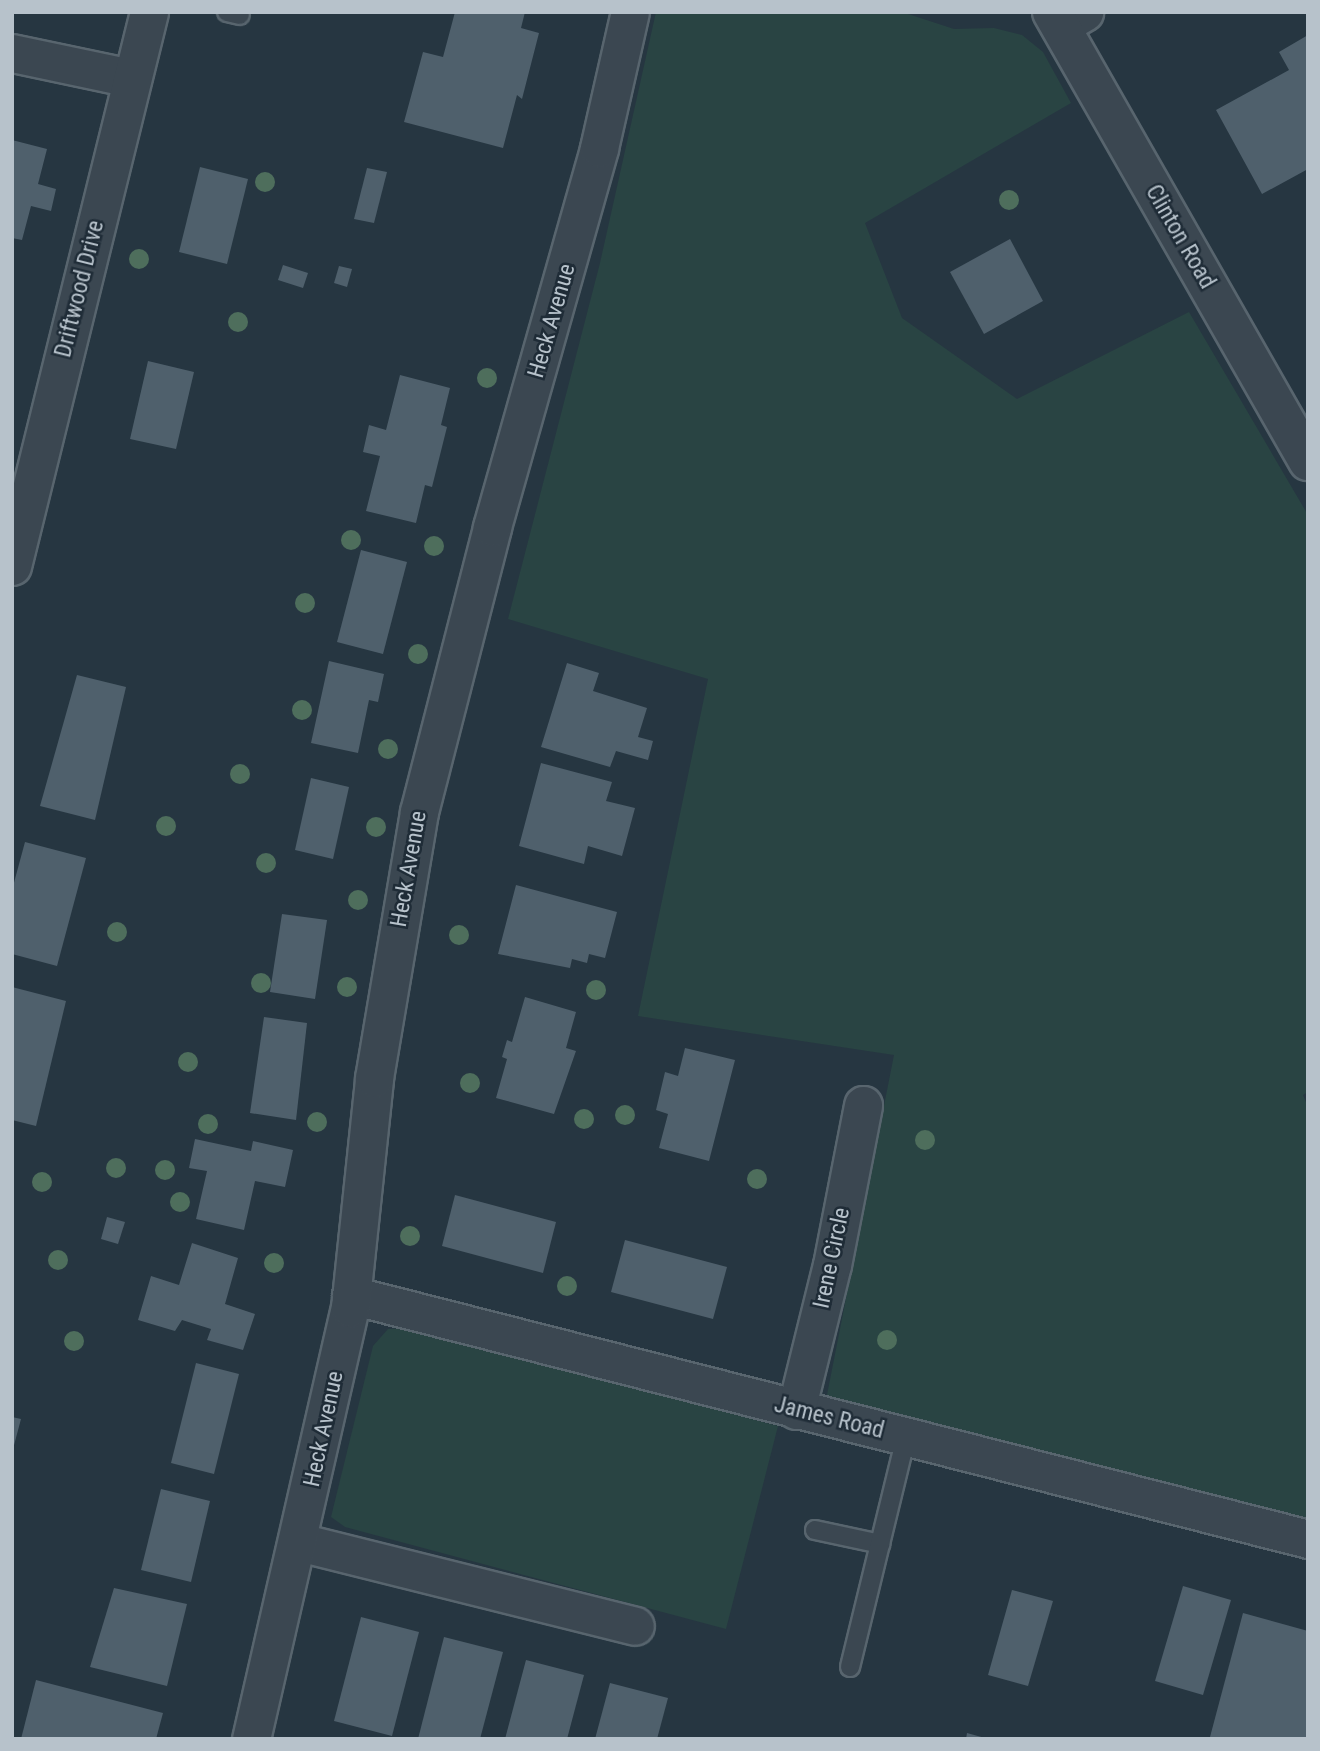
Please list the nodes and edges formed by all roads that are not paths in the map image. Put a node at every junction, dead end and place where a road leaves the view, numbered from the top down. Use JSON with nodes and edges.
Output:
{"nodes":[{"id":1,"x":149,"y":12,"type":"edge"},
{"id":2,"x":629,"y":12,"type":"edge"},
{"id":3,"x":1065,"y":17,"type":"edge"},
{"id":4,"x":12,"y":52,"type":"edge"},
{"id":5,"x":131,"y":78,"type":"junction"},
{"id":6,"x":1308,"y":461,"type":"edge"},
{"id":7,"x":12,"y":566,"type":"edge"},
{"id":8,"x":863,"y":1105,"type":"dead end"},
{"id":9,"x":351,"y":1295,"type":"junction"},
{"id":10,"x":796,"y":1410,"type":"junction"},
{"id":11,"x":906,"y":1437,"type":"junction"},
{"id":12,"x":815,"y":1530,"type":"dead end"},
{"id":13,"x":1308,"y":1539,"type":"edge"},
{"id":14,"x":299,"y":1542,"type":"junction"},
{"id":15,"x":881,"y":1544,"type":"junction"},
{"id":16,"x":635,"y":1626,"type":"dead end"},
{"id":17,"x":850,"y":1667,"type":"dead end"},
{"id":18,"x":251,"y":1739,"type":"edge"}],
"edges":[{"from":1,"to":5,"type":"street","name":"Driftwood Drive"},
{"from":2,"to":9,"type":"street","name":"Heck Avenue"},
{"from":3,"to":6,"type":"street","name":"Clinton Road"},
{"from":4,"to":5,"type":"street"},
{"from":5,"to":7,"type":"street","name":"Driftwood Drive"},
{"from":8,"to":10,"type":"street","name":"Irene Circle"},
{"from":9,"to":10,"type":"street","name":"James Road"},
{"from":9,"to":14,"type":"street","name":"Heck Avenue"},
{"from":10,"to":11,"type":"street","name":"James Road"},
{"from":11,"to":13,"type":"street","name":"James Road"},
{"from":11,"to":15,"type":"lane"},
{"from":12,"to":15,"type":"lane"},
{"from":14,"to":16,"type":"street"},
{"from":14,"to":18,"type":"street","name":"Heck Avenue"},
{"from":15,"to":17,"type":"lane"}]}
